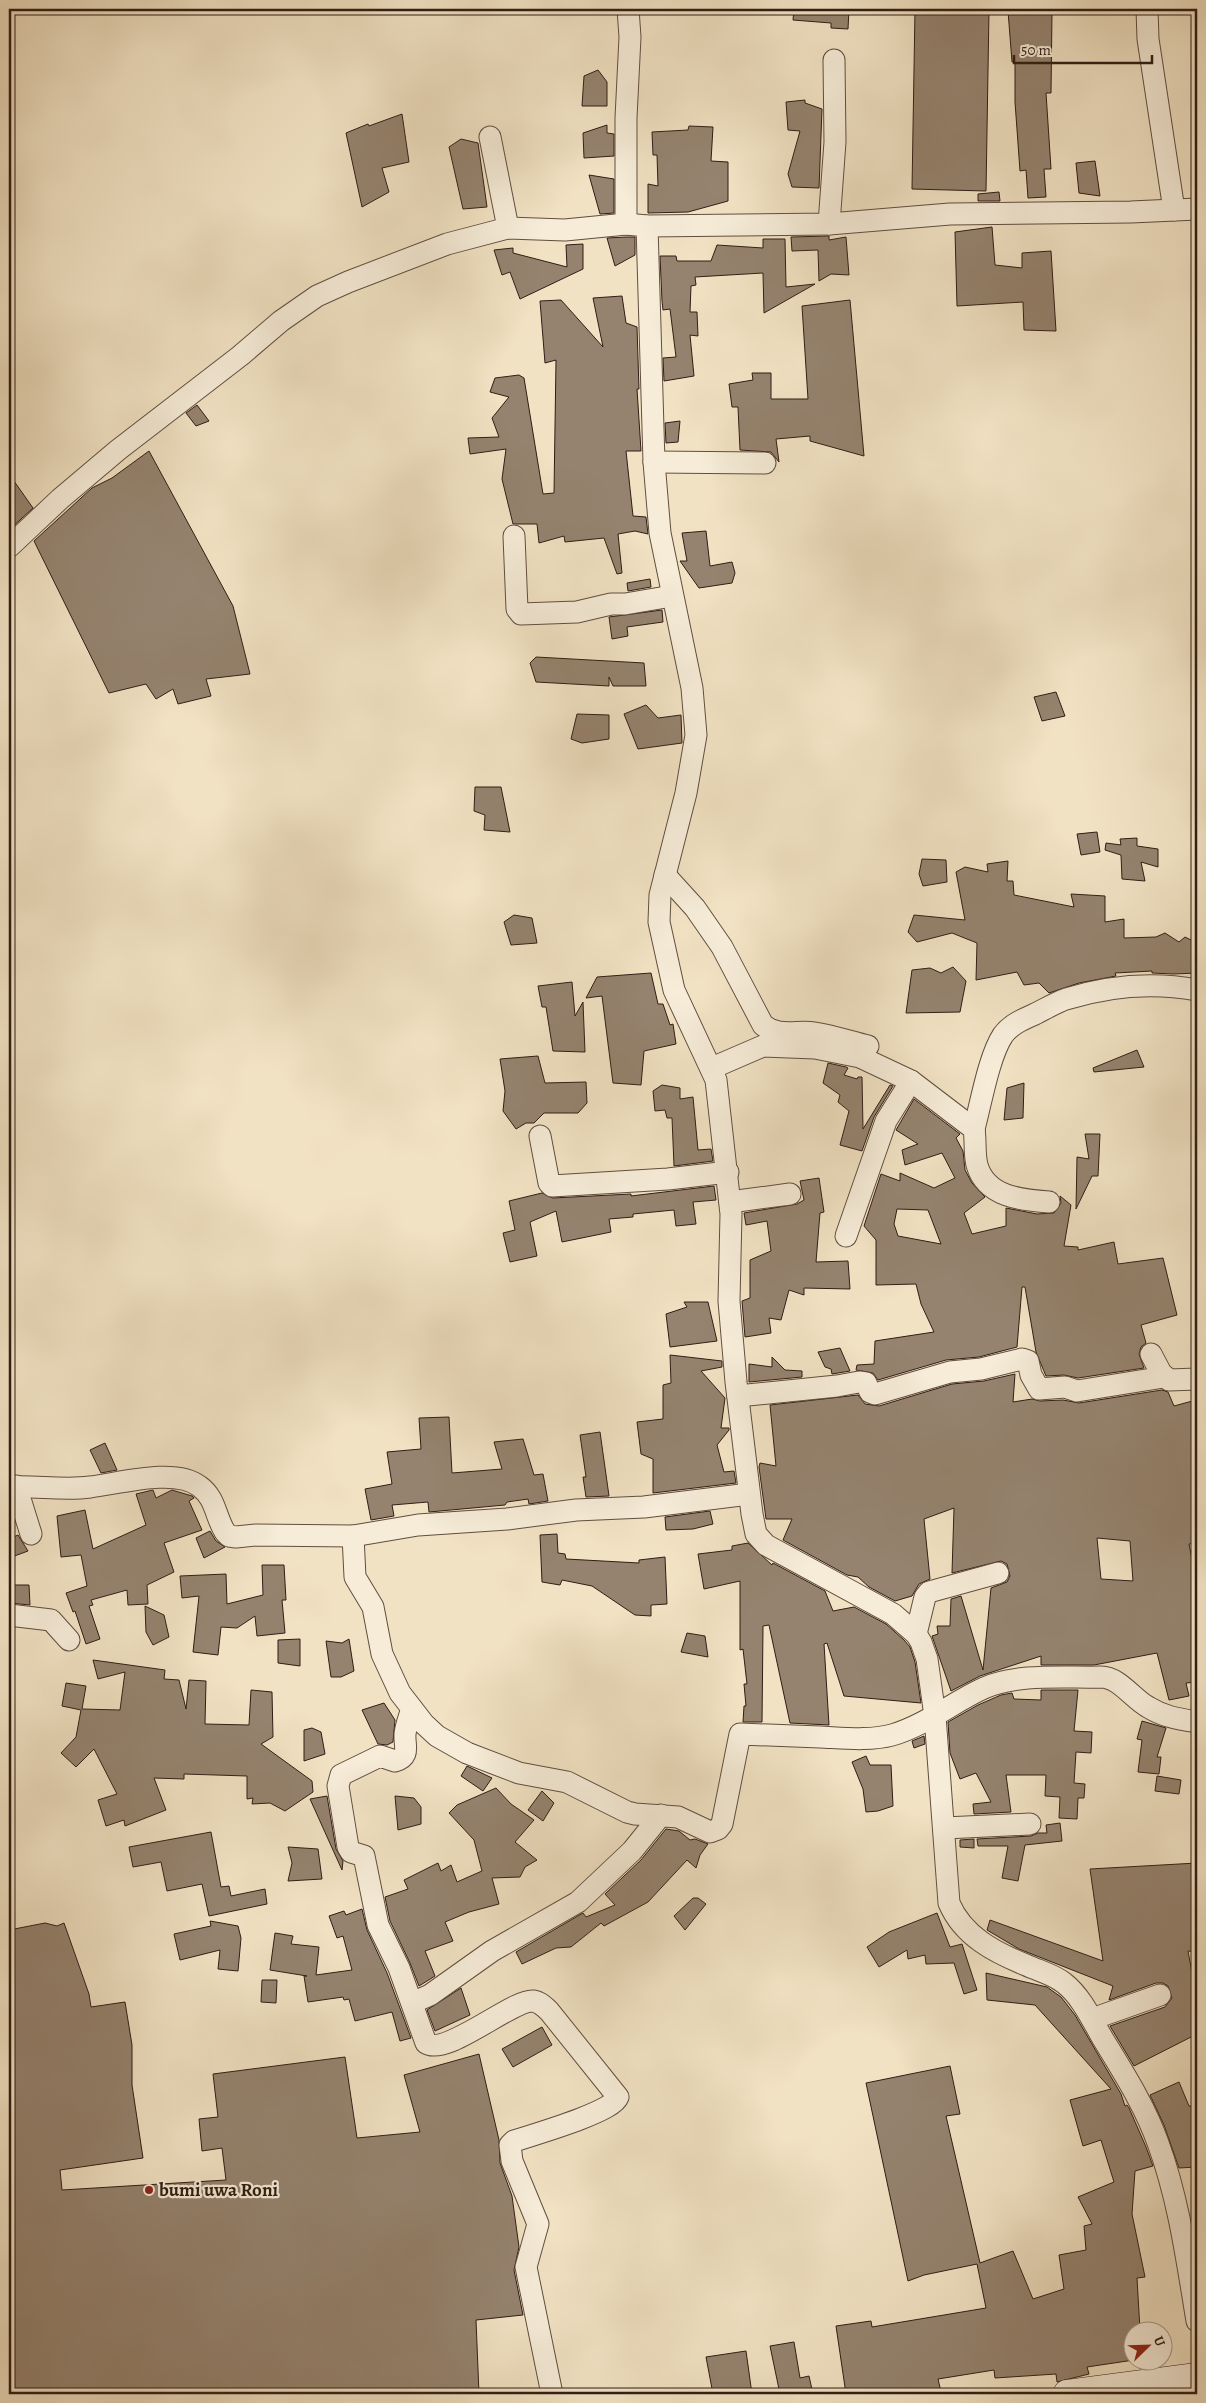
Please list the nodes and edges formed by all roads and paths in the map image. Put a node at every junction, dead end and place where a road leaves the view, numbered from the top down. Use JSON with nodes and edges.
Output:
{"nodes":[{"id":1,"x":628,"y":9,"type":"edge"},
{"id":2,"x":1146,"y":9,"type":"edge"},
{"id":3,"x":834,"y":60,"type":"dead end"},
{"id":4,"x":490,"y":137,"type":"dead end"},
{"id":5,"x":1197,"y":209,"type":"edge"},
{"id":6,"x":1174,"y":210,"type":"junction"},
{"id":7,"x":626,"y":224,"type":"junction"},
{"id":8,"x":830,"y":224,"type":"junction"},
{"id":9,"x":647,"y":226,"type":"junction"},
{"id":10,"x":508,"y":228,"type":"junction"},
{"id":11,"x":654,"y":462,"type":"junction"},
{"id":12,"x":765,"y":463,"type":"dead end"},
{"id":13,"x":514,"y":536,"type":"dead end"},
{"id":14,"x":9,"y":548,"type":"edge"},
{"id":15,"x":672,"y":596,"type":"junction"},
{"id":16,"x":665,"y":875,"type":"junction"},
{"id":17,"x":1197,"y":990,"type":"edge"},
{"id":18,"x":869,"y":1046,"type":"dead end"},
{"id":19,"x":712,"y":1068,"type":"junction"},
{"id":20,"x":911,"y":1081,"type":"junction"},
{"id":21,"x":974,"y":1129,"type":"junction"},
{"id":22,"x":540,"y":1136,"type":"dead end"},
{"id":23,"x":728,"y":1172,"type":"junction"},
{"id":24,"x":790,"y":1194,"type":"dead end"},
{"id":25,"x":730,"y":1202,"type":"junction"},
{"id":26,"x":1049,"y":1202,"type":"dead end"},
{"id":27,"x":846,"y":1236,"type":"dead end"},
{"id":28,"x":1150,"y":1354,"type":"dead end"},
{"id":29,"x":1164,"y":1377,"type":"junction"},
{"id":30,"x":1197,"y":1379,"type":"edge"},
{"id":31,"x":738,"y":1396,"type":"junction"},
{"id":32,"x":13,"y":1486,"type":"edge"},
{"id":33,"x":749,"y":1494,"type":"junction"},
{"id":34,"x":31,"y":1534,"type":"dead end"},
{"id":35,"x":353,"y":1536,"type":"junction"},
{"id":36,"x":998,"y":1573,"type":"dead end"},
{"id":37,"x":9,"y":1615,"type":"edge"},
{"id":38,"x":916,"y":1634,"type":"junction"},
{"id":39,"x":69,"y":1640,"type":"dead end"},
{"id":40,"x":412,"y":1709,"type":"junction"},
{"id":41,"x":935,"y":1716,"type":"junction"},
{"id":42,"x":1197,"y":1722,"type":"edge"},
{"id":43,"x":661,"y":1815,"type":"junction"},
{"id":44,"x":1030,"y":1824,"type":"dead end"},
{"id":45,"x":945,"y":1828,"type":"junction"},
{"id":46,"x":1160,"y":1995,"type":"dead end"},
{"id":47,"x":412,"y":2002,"type":"junction"},
{"id":48,"x":1092,"y":2019,"type":"junction"},
{"id":49,"x":1197,"y":2321,"type":"edge"},
{"id":50,"x":1197,"y":2377,"type":"edge"},
{"id":51,"x":552,"y":2394,"type":"edge"},
{"id":52,"x":1067,"y":2394,"type":"edge"}],
"edges":[{"from":1,"to":7,"type":"street"},
{"from":2,"to":6,"type":"street"},
{"from":3,"to":8,"type":"street"},
{"from":4,"to":10,"type":"street"},
{"from":5,"to":6,"type":"street"},
{"from":6,"to":8,"type":"street"},
{"from":7,"to":9,"type":"street"},
{"from":7,"to":10,"type":"street"},
{"from":8,"to":9,"type":"street"},
{"from":9,"to":11,"type":"street"},
{"from":10,"to":14,"type":"street"},
{"from":11,"to":12,"type":"street"},
{"from":11,"to":15,"type":"street"},
{"from":13,"to":15,"type":"street"},
{"from":15,"to":16,"type":"street"},
{"from":16,"to":18,"type":"street"},
{"from":16,"to":19,"type":"street"},
{"from":17,"to":21,"type":"street"},
{"from":19,"to":20,"type":"street"},
{"from":19,"to":23,"type":"street"},
{"from":20,"to":21,"type":"street"},
{"from":20,"to":27,"type":"street"},
{"from":21,"to":26,"type":"street"},
{"from":22,"to":23,"type":"street"},
{"from":23,"to":25,"type":"street"},
{"from":24,"to":25,"type":"street"},
{"from":25,"to":31,"type":"street"},
{"from":28,"to":29,"type":"street"},
{"from":29,"to":30,"type":"street"},
{"from":29,"to":31,"type":"street"},
{"from":31,"to":33,"type":"street"},
{"from":32,"to":34,"type":"street"},
{"from":32,"to":35,"type":"street"},
{"from":33,"to":35,"type":"street"},
{"from":33,"to":38,"type":"street"},
{"from":35,"to":40,"type":"street"},
{"from":36,"to":38,"type":"street"},
{"from":37,"to":39,"type":"street"},
{"from":38,"to":41,"type":"street"},
{"from":40,"to":43,"type":"street"},
{"from":40,"to":47,"type":"street"},
{"from":41,"to":42,"type":"street"},
{"from":41,"to":43,"type":"street"},
{"from":41,"to":45,"type":"street"},
{"from":43,"to":47,"type":"street"},
{"from":44,"to":45,"type":"street"},
{"from":45,"to":48,"type":"street"},
{"from":46,"to":48,"type":"street"},
{"from":47,"to":51,"type":"street"},
{"from":48,"to":49,"type":"street"},
{"from":50,"to":52,"type":"main road"}]}
